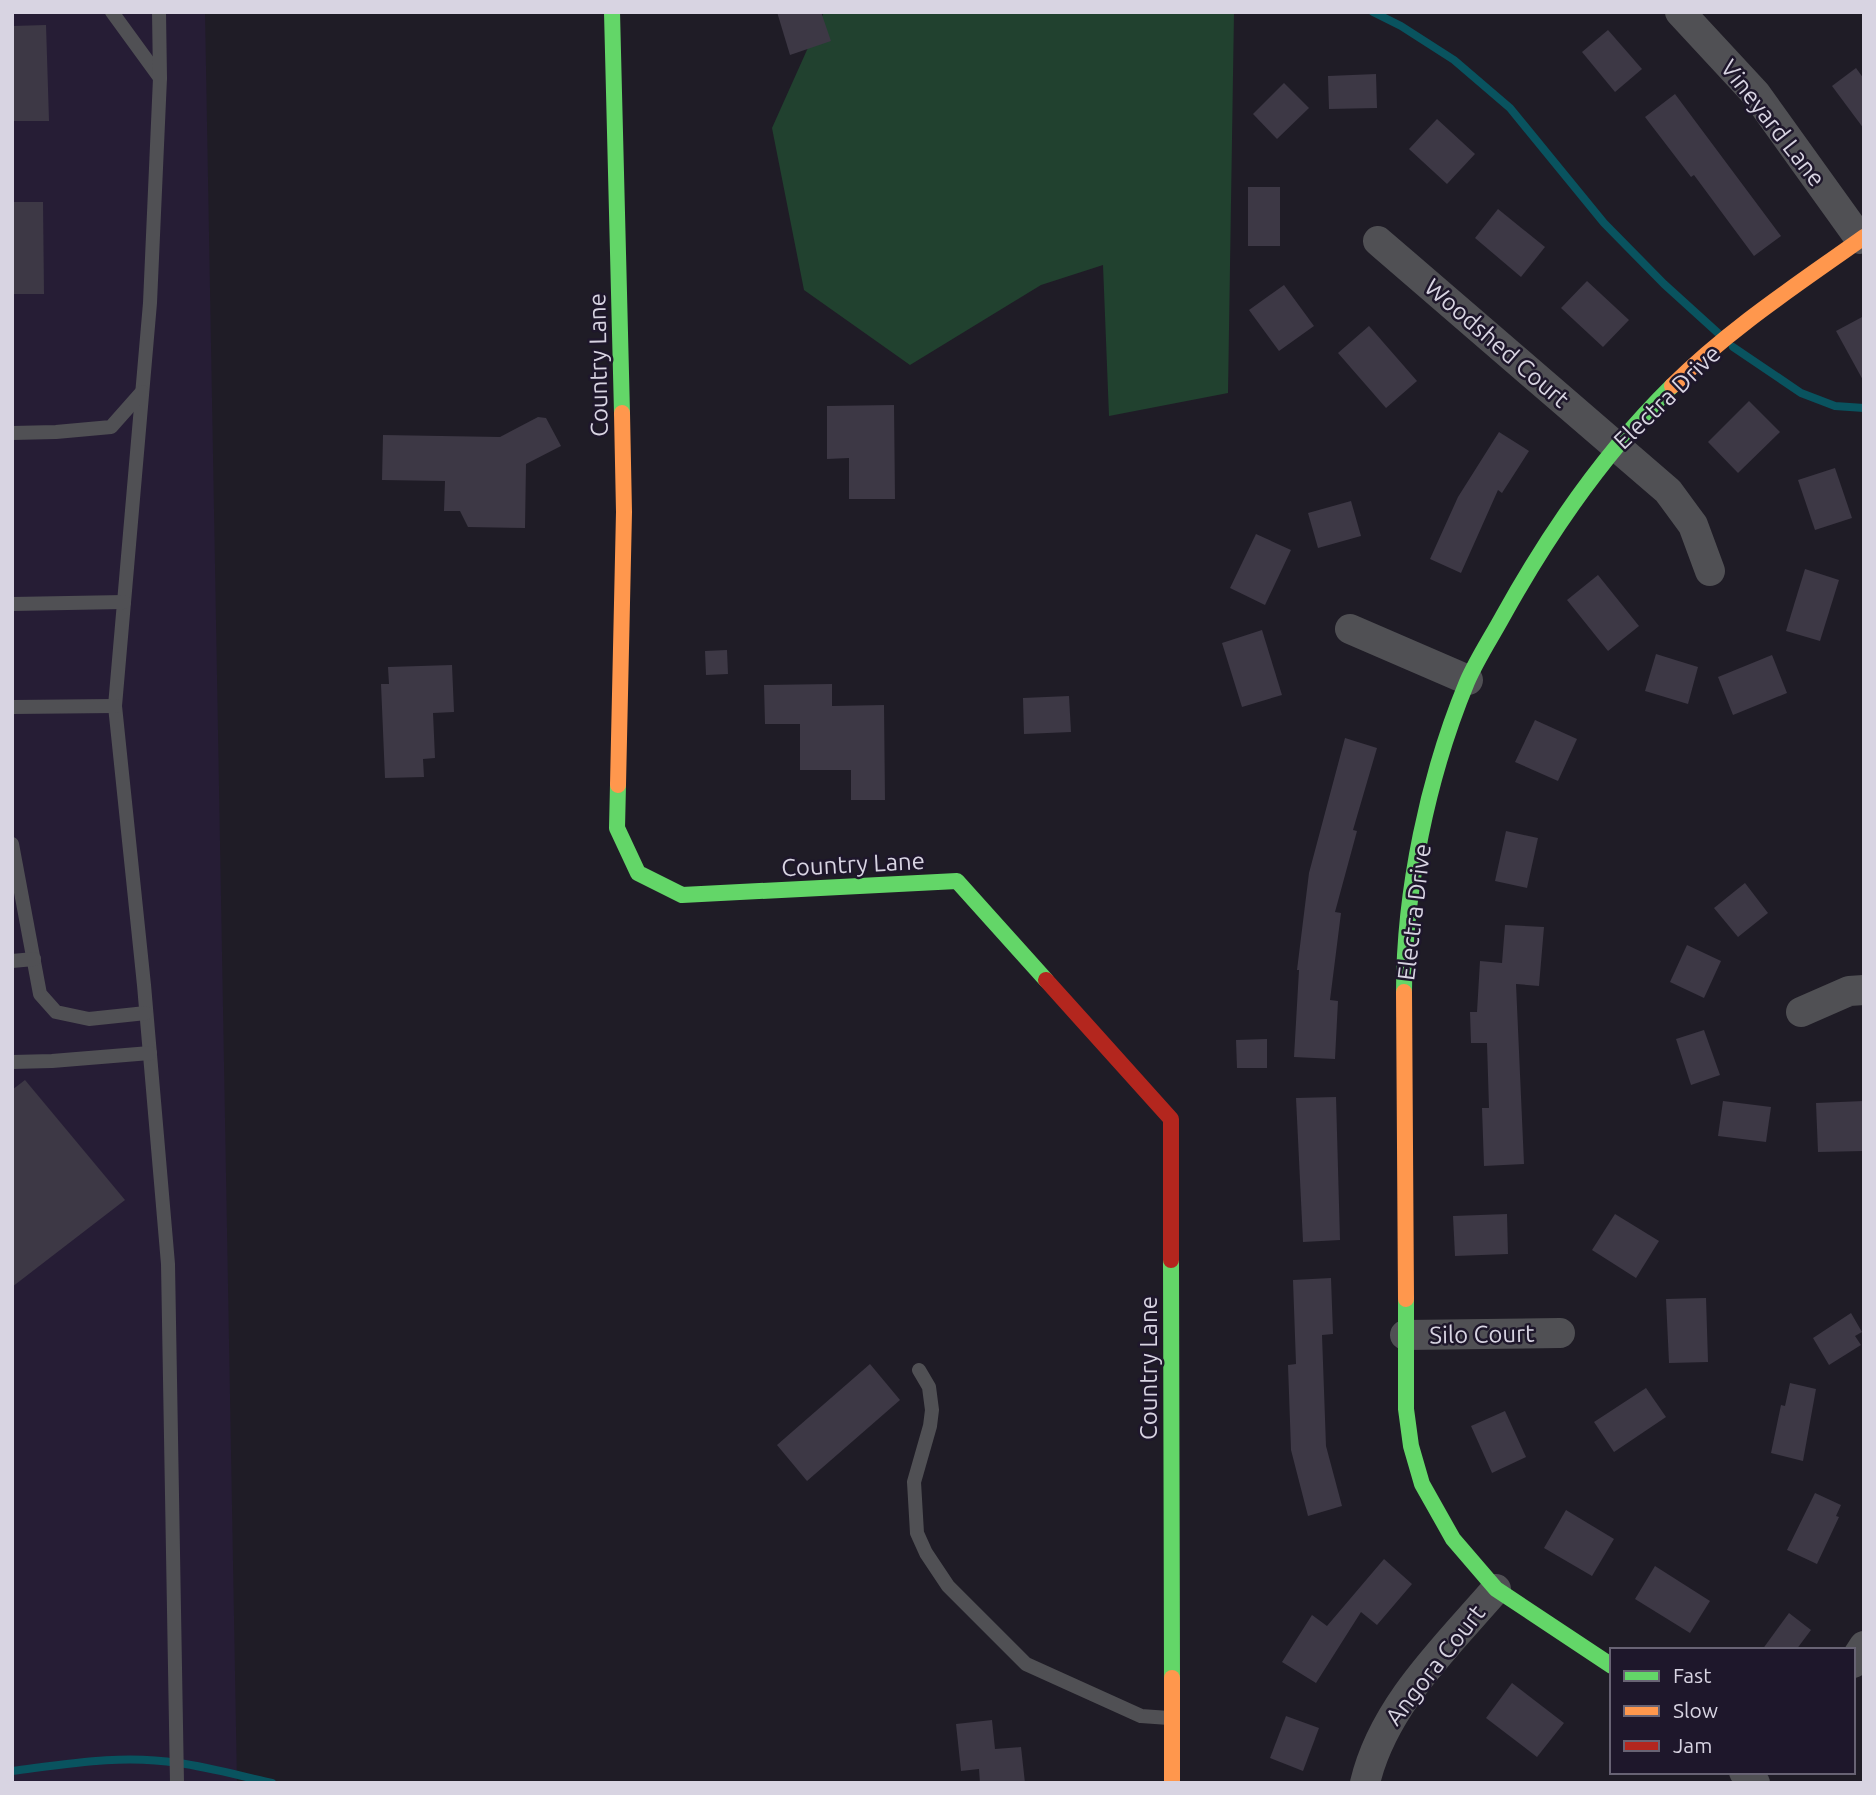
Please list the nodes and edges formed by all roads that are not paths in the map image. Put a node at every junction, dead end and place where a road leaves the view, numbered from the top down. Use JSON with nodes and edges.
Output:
{"nodes":[{"id":1,"x":112,"y":12,"type":"edge"},
{"id":2,"x":159,"y":12,"type":"edge"},
{"id":3,"x":612,"y":12,"type":"edge"},
{"id":4,"x":1680,"y":12,"type":"edge"},
{"id":5,"x":160,"y":78,"type":"junction"},
{"id":6,"x":1862,"y":238,"type":"edge"},
{"id":7,"x":1378,"y":241,"type":"dead end"},
{"id":8,"x":142,"y":392,"type":"junction"},
{"id":9,"x":12,"y":433,"type":"edge"},
{"id":10,"x":1616,"y":446,"type":"junction"},
{"id":11,"x":1710,"y":571,"type":"dead end"},
{"id":12,"x":124,"y":602,"type":"junction"},
{"id":13,"x":12,"y":604,"type":"edge"},
{"id":14,"x":1350,"y":629,"type":"dead end"},
{"id":15,"x":1468,"y":680,"type":"junction"},
{"id":16,"x":115,"y":706,"type":"junction"},
{"id":17,"x":12,"y":707,"type":"edge"},
{"id":18,"x":12,"y":844,"type":"edge"},
{"id":19,"x":34,"y":959,"type":"junction"},
{"id":20,"x":12,"y":961,"type":"edge"},
{"id":21,"x":1864,"y":990,"type":"edge"},
{"id":22,"x":1801,"y":1012,"type":"dead end"},
{"id":23,"x":146,"y":1013,"type":"junction"},
{"id":24,"x":149,"y":1053,"type":"junction"},
{"id":25,"x":12,"y":1062,"type":"edge"},
{"id":26,"x":1560,"y":1333,"type":"dead end"},
{"id":27,"x":1405,"y":1335,"type":"junction"},
{"id":28,"x":919,"y":1370,"type":"dead end"},
{"id":29,"x":1496,"y":1590,"type":"junction"},
{"id":30,"x":1610,"y":1665,"type":"edge"},
{"id":31,"x":1171,"y":1718,"type":"junction"},
{"id":32,"x":177,"y":1783,"type":"edge"},
{"id":33,"x":1171,"y":1783,"type":"edge"},
{"id":34,"x":1364,"y":1783,"type":"edge"}],
"edges":[{"from":1,"to":5,"type":"lane"},
{"from":2,"to":5,"type":"lane"},
{"from":3,"to":31,"type":"street","name":"Country Lane"},
{"from":4,"to":6,"type":"street","name":"Vineyard Lane"},
{"from":5,"to":8,"type":"lane"},
{"from":6,"to":10,"type":"street","name":"Electra Drive"},
{"from":7,"to":10,"type":"street","name":"Woodshed Court"},
{"from":8,"to":9,"type":"lane"},
{"from":8,"to":12,"type":"lane"},
{"from":10,"to":11,"type":"street","name":"Woodshed Court"},
{"from":10,"to":15,"type":"street","name":"Electra Drive"},
{"from":12,"to":13,"type":"lane"},
{"from":12,"to":16,"type":"lane"},
{"from":14,"to":15,"type":"street"},
{"from":15,"to":27,"type":"street","name":"Electra Drive"},
{"from":16,"to":17,"type":"lane"},
{"from":16,"to":23,"type":"lane"},
{"from":18,"to":19,"type":"lane"},
{"from":19,"to":20,"type":"lane"},
{"from":19,"to":23,"type":"lane"},
{"from":21,"to":22,"type":"street"},
{"from":23,"to":24,"type":"lane"},
{"from":24,"to":25,"type":"lane"},
{"from":24,"to":32,"type":"lane"},
{"from":26,"to":27,"type":"street","name":"Silo Court"},
{"from":27,"to":29,"type":"street","name":"Electra Drive"},
{"from":28,"to":31,"type":"lane"},
{"from":29,"to":30,"type":"street","name":"Electra Drive"},
{"from":29,"to":34,"type":"street","name":"Angora Court"},
{"from":31,"to":33,"type":"street","name":"Country Lane"}]}
